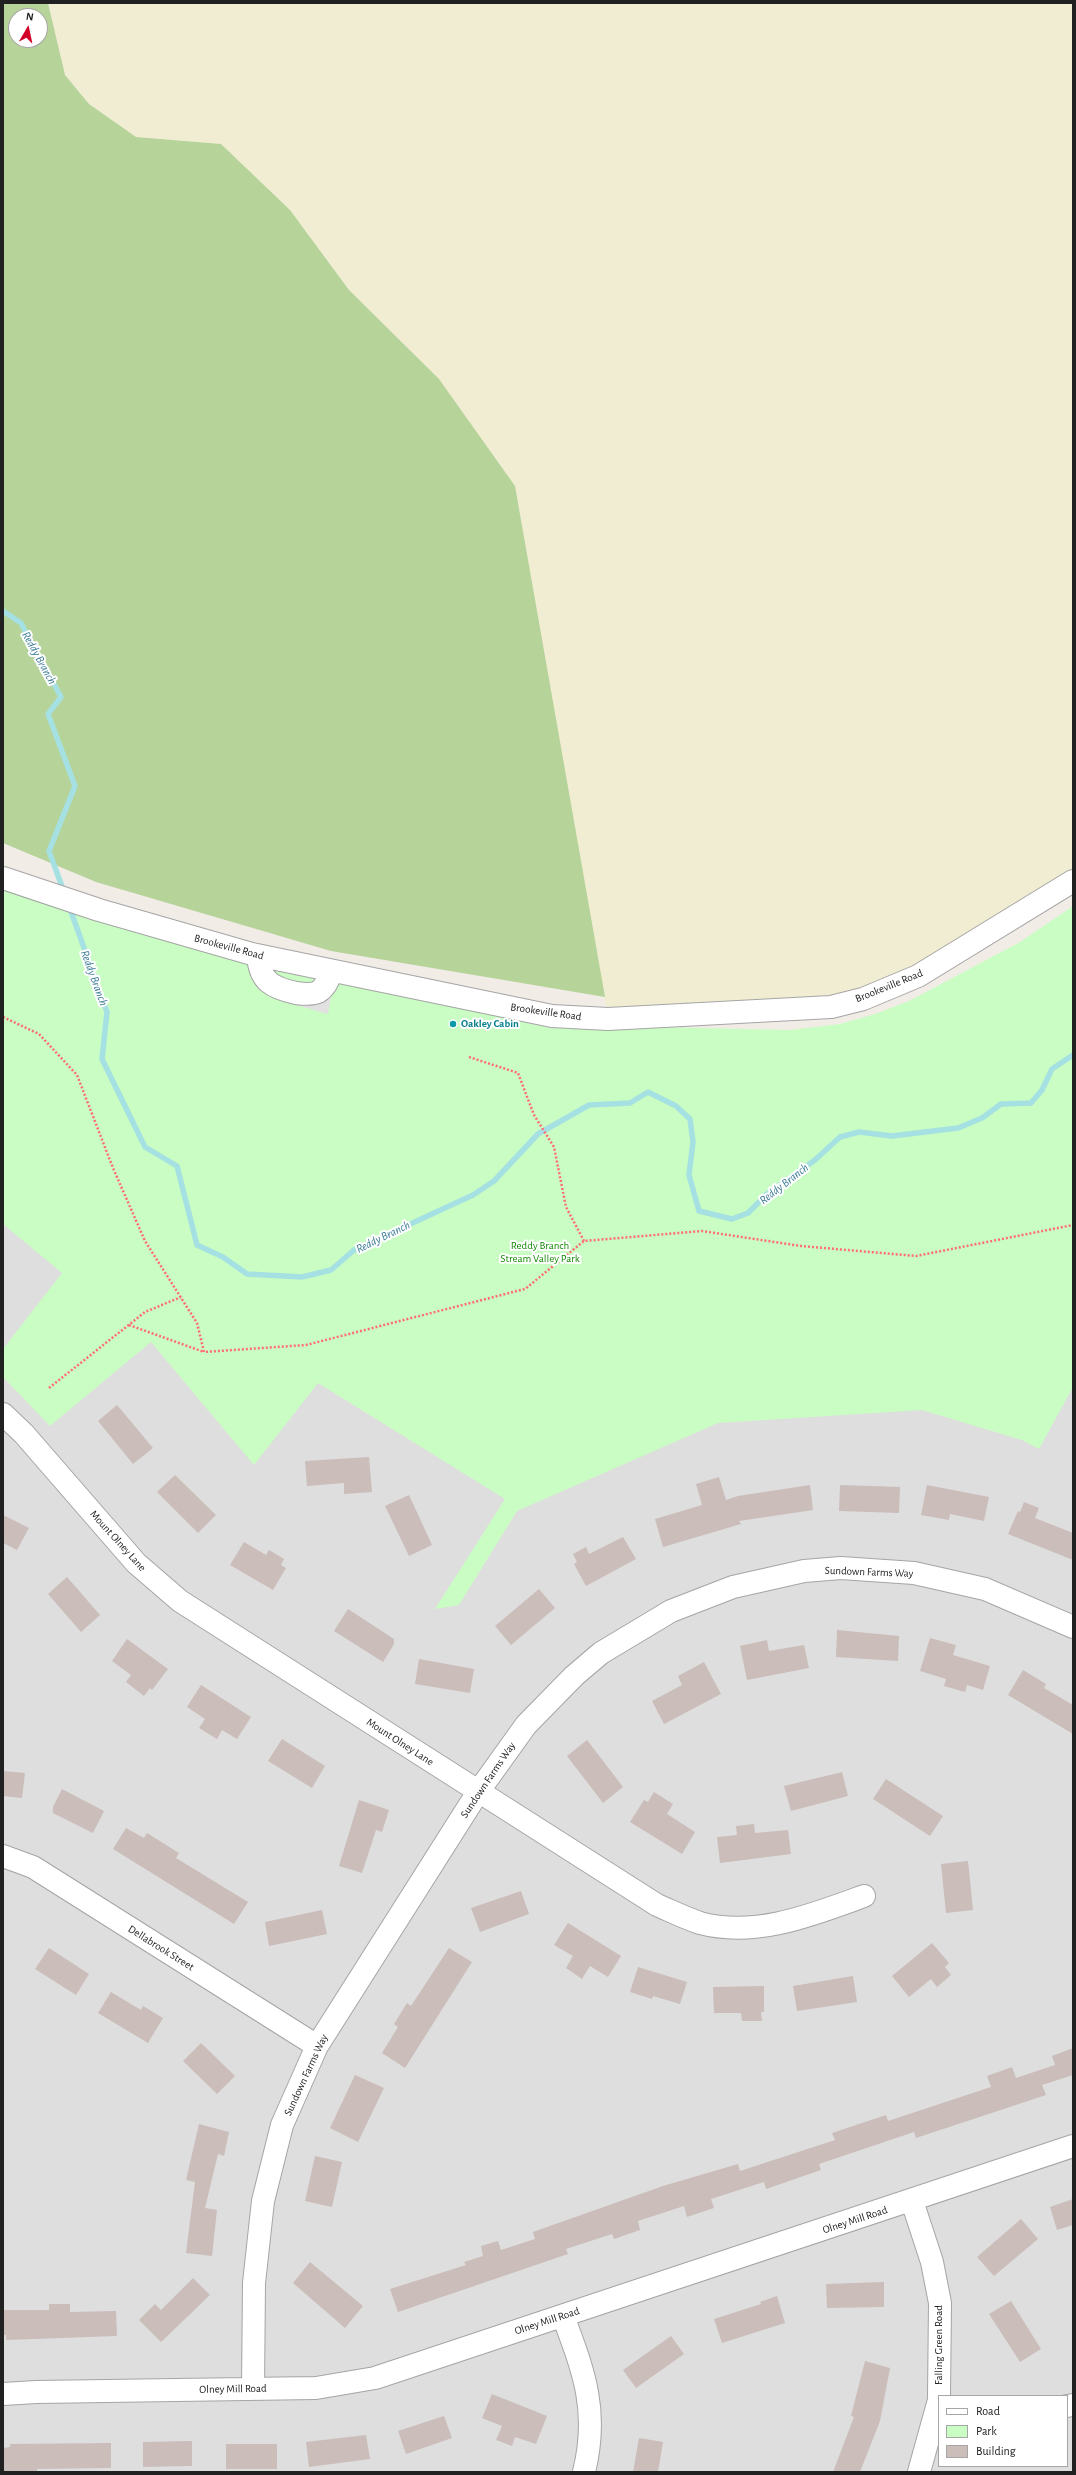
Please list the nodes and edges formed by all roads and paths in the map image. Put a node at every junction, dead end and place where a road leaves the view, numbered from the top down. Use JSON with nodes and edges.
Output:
{"nodes":[{"id":1,"x":4,"y":878,"type":"edge"},
{"id":2,"x":1073,"y":881,"type":"edge"},
{"id":3,"x":3,"y":1017,"type":"edge"},
{"id":4,"x":469,"y":1057,"type":"dead end"},
{"id":5,"x":1073,"y":1225,"type":"edge"},
{"id":6,"x":584,"y":1241,"type":"junction"},
{"id":7,"x":181,"y":1297,"type":"junction"},
{"id":8,"x":128,"y":1325,"type":"junction"},
{"id":9,"x":204,"y":1352,"type":"junction"},
{"id":10,"x":49,"y":1388,"type":"dead end"},
{"id":11,"x":3,"y":1414,"type":"edge"},
{"id":12,"x":1073,"y":1627,"type":"edge"},
{"id":13,"x":478,"y":1792,"type":"junction"},
{"id":14,"x":3,"y":1856,"type":"edge"},
{"id":15,"x":864,"y":1896,"type":"dead end"},
{"id":16,"x":317,"y":2046,"type":"junction"},
{"id":17,"x":1073,"y":2146,"type":"edge"},
{"id":18,"x":912,"y":2201,"type":"junction"},
{"id":19,"x":563,"y":2316,"type":"junction"},
{"id":20,"x":253,"y":2389,"type":"junction"},
{"id":21,"x":3,"y":2394,"type":"edge"},
{"id":22,"x":939,"y":2395,"type":"edge"},
{"id":23,"x":938,"y":2404,"type":"edge"},
{"id":24,"x":584,"y":2472,"type":"edge"},
{"id":25,"x":919,"y":2472,"type":"edge"}],
"edges":[{"from":1,"to":2,"type":"street","name":"Brookeville Road"},
{"from":3,"to":7,"type":"path"},
{"from":4,"to":6,"type":"path"},
{"from":5,"to":6,"type":"path"},
{"from":6,"to":9,"type":"path"},
{"from":7,"to":8,"type":"path"},
{"from":7,"to":9,"type":"path"},
{"from":8,"to":9,"type":"path"},
{"from":8,"to":10,"type":"path"},
{"from":11,"to":13,"type":"street","name":"Mount Olney Lane"},
{"from":12,"to":13,"type":"street","name":"Sundown Farms Way"},
{"from":13,"to":15,"type":"street","name":"Mount Olney Lane"},
{"from":13,"to":16,"type":"street","name":"Sundown Farms Way"},
{"from":14,"to":16,"type":"street","name":"Dellabrook Street"},
{"from":16,"to":20,"type":"street","name":"Sundown Farms Way"},
{"from":17,"to":18,"type":"street","name":"Olney Mill Road"},
{"from":18,"to":19,"type":"street","name":"Olney Mill Road"},
{"from":18,"to":22,"type":"street","name":"Falling Green Road"},
{"from":19,"to":20,"type":"street","name":"Olney Mill Road"},
{"from":19,"to":24,"type":"street"},
{"from":20,"to":21,"type":"street","name":"Olney Mill Road"},
{"from":23,"to":25,"type":"street","name":"Falling Green Road"}]}
